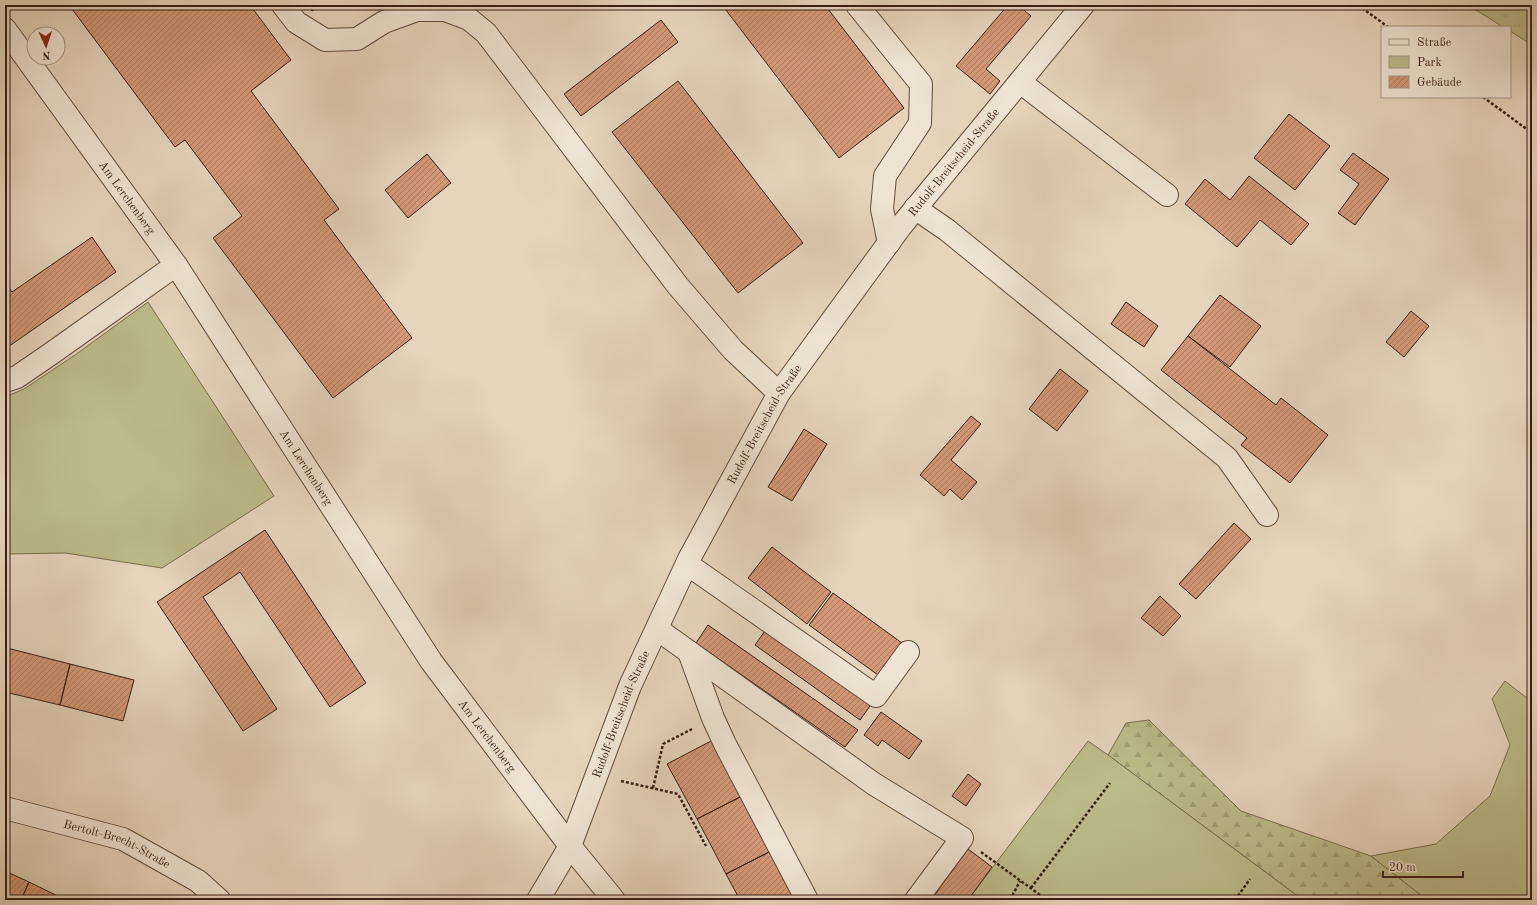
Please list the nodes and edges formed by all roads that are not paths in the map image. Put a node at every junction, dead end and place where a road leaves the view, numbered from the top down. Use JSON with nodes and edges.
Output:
{"nodes":[{"id":1,"x":283,"y":5,"type":"edge"},
{"id":2,"x":857,"y":5,"type":"edge"},
{"id":3,"x":1083,"y":5,"type":"edge"},
{"id":4,"x":5,"y":30,"type":"edge"},
{"id":5,"x":1020,"y":82,"type":"junction"},
{"id":6,"x":1167,"y":195,"type":"dead end"},
{"id":7,"x":915,"y":208,"type":"junction"},
{"id":8,"x":888,"y":243,"type":"junction"},
{"id":9,"x":176,"y":265,"type":"junction"},
{"id":10,"x":5,"y":381,"type":"edge"},
{"id":11,"x":779,"y":393,"type":"junction"},
{"id":12,"x":1267,"y":515,"type":"dead end"},
{"id":13,"x":688,"y":564,"type":"junction"},
{"id":14,"x":657,"y":629,"type":"junction"},
{"id":15,"x":689,"y":652,"type":"junction"},
{"id":16,"x":908,"y":652,"type":"dead end"},
{"id":17,"x":5,"y":808,"type":"edge"},
{"id":18,"x":570,"y":846,"type":"junction"},
{"id":19,"x":219,"y":900,"type":"edge"},
{"id":20,"x":538,"y":900,"type":"edge"},
{"id":21,"x":614,"y":900,"type":"edge"},
{"id":22,"x":806,"y":900,"type":"edge"},
{"id":23,"x":916,"y":900,"type":"edge"}],
"edges":[{"from":1,"to":11,"type":"street"},
{"from":2,"to":8,"type":"street"},
{"from":3,"to":5,"type":"street","name":"Rudolf-Breitscheid-Straße"},
{"from":4,"to":9,"type":"street","name":"Am Lerchenberg"},
{"from":5,"to":6,"type":"street"},
{"from":5,"to":7,"type":"street","name":"Rudolf-Breitscheid-Straße"},
{"from":7,"to":8,"type":"street","name":"Rudolf-Breitscheid-Straße"},
{"from":7,"to":12,"type":"street"},
{"from":8,"to":11,"type":"street","name":"Rudolf-Breitscheid-Straße"},
{"from":9,"to":10,"type":"street"},
{"from":9,"to":18,"type":"street","name":"Am Lerchenberg"},
{"from":11,"to":13,"type":"street","name":"Rudolf-Breitscheid-Straße"},
{"from":13,"to":14,"type":"street","name":"Rudolf-Breitscheid-Straße"},
{"from":13,"to":16,"type":"street"},
{"from":14,"to":15,"type":"street"},
{"from":14,"to":18,"type":"street","name":"Rudolf-Breitscheid-Straße"},
{"from":15,"to":22,"type":"street"},
{"from":15,"to":23,"type":"street"},
{"from":17,"to":19,"type":"street","name":"Bertolt-Brecht-Straße"},
{"from":18,"to":20,"type":"street","name":"Rudolf-Breitscheid-Straße"},
{"from":18,"to":21,"type":"street","name":"Am Lerchenberg"}]}
